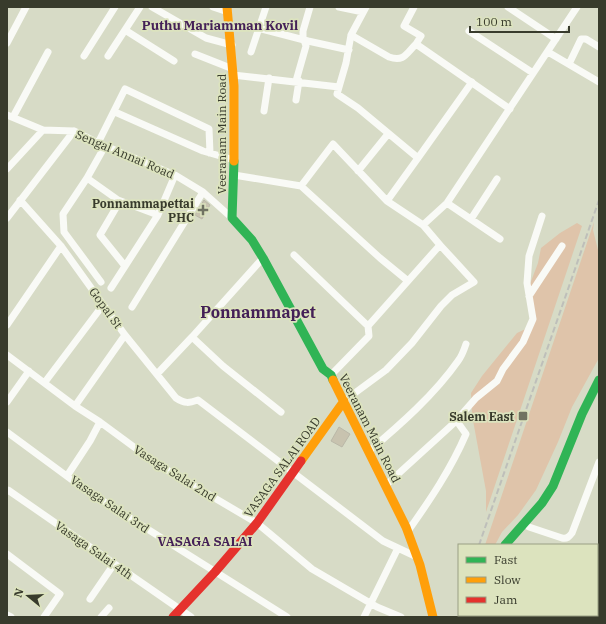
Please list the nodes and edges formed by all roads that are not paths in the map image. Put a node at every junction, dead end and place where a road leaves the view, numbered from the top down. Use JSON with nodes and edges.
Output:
{"nodes":[{"id":1,"x":26,"y":7,"type":"edge"},
{"id":2,"x":115,"y":7,"type":"edge"},
{"id":3,"x":140,"y":7,"type":"edge"},
{"id":4,"x":152,"y":7,"type":"edge"},
{"id":5,"x":213,"y":7,"type":"edge"},
{"id":6,"x":266,"y":7,"type":"edge"},
{"id":7,"x":310,"y":7,"type":"edge"},
{"id":8,"x":339,"y":7,"type":"edge"},
{"id":9,"x":414,"y":7,"type":"edge"},
{"id":10,"x":508,"y":7,"type":"edge"},
{"id":11,"x":575,"y":8,"type":"edge"},
{"id":12,"x":227,"y":9,"type":"edge"},
{"id":13,"x":364,"y":10,"type":"edge"},
{"id":14,"x":258,"y":28,"type":"junction"},
{"id":15,"x":125,"y":30,"type":"junction"},
{"id":16,"x":470,"y":31,"type":"dead end"},
{"id":17,"x":352,"y":34,"type":"junction"},
{"id":18,"x":556,"y":39,"type":"junction"},
{"id":19,"x":304,"y":40,"type":"junction"},
{"id":20,"x":7,"y":43,"type":"edge"},
{"id":21,"x":416,"y":44,"type":"junction"},
{"id":22,"x":232,"y":45,"type":"junction"},
{"id":23,"x":599,"y":47,"type":"edge"},
{"id":24,"x":349,"y":50,"type":"junction"},
{"id":25,"x":48,"y":52,"type":"dead end"},
{"id":26,"x":251,"y":52,"type":"dead end"},
{"id":27,"x":548,"y":52,"type":"junction"},
{"id":28,"x":196,"y":54,"type":"dead end"},
{"id":29,"x":84,"y":56,"type":"dead end"},
{"id":30,"x":108,"y":56,"type":"dead end"},
{"id":31,"x":174,"y":61,"type":"dead end"},
{"id":32,"x":570,"y":64,"type":"junction"},
{"id":33,"x":233,"y":72,"type":"junction"},
{"id":34,"x":533,"y":73,"type":"junction"},
{"id":35,"x":268,"y":78,"type":"junction"},
{"id":36,"x":298,"y":81,"type":"junction"},
{"id":37,"x":472,"y":82,"type":"junction"},
{"id":38,"x":599,"y":82,"type":"edge"},
{"id":39,"x":339,"y":87,"type":"junction"},
{"id":40,"x":296,"y":100,"type":"dead end"},
{"id":41,"x":510,"y":109,"type":"junction"},
{"id":42,"x":264,"y":111,"type":"dead end"},
{"id":43,"x":115,"y":112,"type":"junction"},
{"id":44,"x":10,"y":116,"type":"edge"},
{"id":45,"x":43,"y":130,"type":"junction"},
{"id":46,"x":74,"y":131,"type":"junction"},
{"id":47,"x":388,"y":134,"type":"junction"},
{"id":48,"x":102,"y":145,"type":"junction"},
{"id":49,"x":210,"y":153,"type":"junction"},
{"id":50,"x":418,"y":158,"type":"junction"},
{"id":51,"x":234,"y":160,"type":"junction"},
{"id":52,"x":7,"y":170,"type":"edge"},
{"id":53,"x":358,"y":171,"type":"junction"},
{"id":54,"x":175,"y":175,"type":"junction"},
{"id":55,"x":234,"y":175,"type":"junction"},
{"id":56,"x":87,"y":178,"type":"junction"},
{"id":57,"x":498,"y":179,"type":"dead end"},
{"id":58,"x":301,"y":186,"type":"junction"},
{"id":59,"x":203,"y":192,"type":"junction"},
{"id":60,"x":20,"y":200,"type":"junction"},
{"id":61,"x":120,"y":200,"type":"junction"},
{"id":62,"x":387,"y":201,"type":"junction"},
{"id":63,"x":447,"y":203,"type":"junction"},
{"id":64,"x":158,"y":214,"type":"junction"},
{"id":65,"x":542,"y":216,"type":"dead end"},
{"id":66,"x":7,"y":218,"type":"edge"},
{"id":67,"x":232,"y":218,"type":"junction"},
{"id":68,"x":470,"y":219,"type":"junction"},
{"id":69,"x":423,"y":225,"type":"junction"},
{"id":70,"x":500,"y":239,"type":"dead end"},
{"id":71,"x":440,"y":245,"type":"junction"},
{"id":72,"x":62,"y":246,"type":"junction"},
{"id":73,"x":562,"y":246,"type":"dead end"},
{"id":74,"x":294,"y":255,"type":"dead end"},
{"id":75,"x":263,"y":258,"type":"junction"},
{"id":76,"x":125,"y":266,"type":"junction"},
{"id":77,"x":408,"y":281,"type":"junction"},
{"id":78,"x":101,"y":282,"type":"dead end"},
{"id":79,"x":111,"y":288,"type":"dead end"},
{"id":80,"x":529,"y":296,"type":"junction"},
{"id":81,"x":104,"y":305,"type":"junction"},
{"id":82,"x":132,"y":307,"type":"dead end"},
{"id":83,"x":7,"y":325,"type":"edge"},
{"id":84,"x":368,"y":326,"type":"junction"},
{"id":85,"x":125,"y":335,"type":"junction"},
{"id":86,"x":192,"y":338,"type":"junction"},
{"id":87,"x":466,"y":344,"type":"dead end"},
{"id":88,"x":7,"y":355,"type":"edge"},
{"id":89,"x":29,"y":371,"type":"junction"},
{"id":90,"x":157,"y":374,"type":"junction"},
{"id":91,"x":331,"y":375,"type":"junction"},
{"id":92,"x":599,"y":380,"type":"edge"},
{"id":93,"x":45,"y":382,"type":"junction"},
{"id":94,"x":599,"y":396,"type":"edge"},
{"id":95,"x":344,"y":401,"type":"junction"},
{"id":96,"x":7,"y":402,"type":"edge"},
{"id":97,"x":75,"y":406,"type":"junction"},
{"id":98,"x":281,"y":412,"type":"dead end"},
{"id":99,"x":456,"y":420,"type":"junction"},
{"id":100,"x":100,"y":422,"type":"junction"},
{"id":101,"x":7,"y":432,"type":"edge"},
{"id":102,"x":369,"y":451,"type":"junction"},
{"id":103,"x":599,"y":462,"type":"edge"},
{"id":104,"x":294,"y":472,"type":"junction"},
{"id":105,"x":68,"y":476,"type":"junction"},
{"id":106,"x":386,"y":486,"type":"junction"},
{"id":107,"x":7,"y":491,"type":"edge"},
{"id":108,"x":257,"y":523,"type":"junction"},
{"id":109,"x":528,"y":527,"type":"junction"},
{"id":110,"x":408,"y":531,"type":"junction"},
{"id":111,"x":507,"y":544,"type":"edge"},
{"id":112,"x":513,"y":544,"type":"edge"},
{"id":113,"x":398,"y":548,"type":"junction"},
{"id":114,"x":7,"y":554,"type":"edge"},
{"id":115,"x":417,"y":557,"type":"junction"},
{"id":116,"x":114,"y":564,"type":"junction"},
{"id":117,"x":215,"y":572,"type":"junction"},
{"id":118,"x":90,"y":599,"type":"dead end"},
{"id":119,"x":370,"y":604,"type":"junction"},
{"id":120,"x":109,"y":608,"type":"dead end"},
{"id":121,"x":180,"y":610,"type":"junction"},
{"id":122,"x":7,"y":615,"type":"edge"},
{"id":123,"x":11,"y":617,"type":"edge"},
{"id":124,"x":44,"y":617,"type":"edge"},
{"id":125,"x":101,"y":617,"type":"edge"},
{"id":126,"x":173,"y":617,"type":"edge"},
{"id":127,"x":191,"y":617,"type":"edge"},
{"id":128,"x":287,"y":617,"type":"edge"},
{"id":129,"x":364,"y":617,"type":"edge"},
{"id":130,"x":401,"y":617,"type":"edge"},
{"id":131,"x":433,"y":617,"type":"edge"}],
"edges":[{"from":1,"to":20,"type":"street"},
{"from":2,"to":29,"type":"street"},
{"from":3,"to":15,"type":"street"},
{"from":4,"to":22,"type":"street"},
{"from":5,"to":12,"type":"street"},
{"from":6,"to":14,"type":"street"},
{"from":7,"to":19,"type":"street"},
{"from":8,"to":13,"type":"street"},
{"from":9,"to":21,"type":"street"},
{"from":10,"to":18,"type":"street"},
{"from":11,"to":18,"type":"street"},
{"from":12,"to":22,"type":"main road","name":"Veeranam Main Road"},
{"from":13,"to":17,"type":"street"},
{"from":14,"to":19,"type":"street"},
{"from":14,"to":26,"type":"street"},
{"from":15,"to":30,"type":"street"},
{"from":15,"to":31,"type":"street"},
{"from":16,"to":34,"type":"street"},
{"from":17,"to":21,"type":"street"},
{"from":17,"to":24,"type":"street"},
{"from":18,"to":27,"type":"street"},
{"from":19,"to":24,"type":"street"},
{"from":19,"to":36,"type":"street"},
{"from":21,"to":37,"type":"street"},
{"from":22,"to":33,"type":"main road","name":"Veeranam Main Road"},
{"from":23,"to":32,"type":"street"},
{"from":24,"to":39,"type":"street"},
{"from":25,"to":44,"type":"street"},
{"from":27,"to":32,"type":"street"},
{"from":27,"to":34,"type":"street"},
{"from":28,"to":33,"type":"street"},
{"from":32,"to":38,"type":"street"},
{"from":33,"to":35,"type":"street"},
{"from":33,"to":51,"type":"main road","name":"Veeranam Main Road"},
{"from":34,"to":41,"type":"street"},
{"from":35,"to":36,"type":"street"},
{"from":35,"to":42,"type":"street"},
{"from":36,"to":39,"type":"street"},
{"from":36,"to":40,"type":"street"},
{"from":37,"to":41,"type":"street"},
{"from":37,"to":50,"type":"street"},
{"from":39,"to":47,"type":"street"},
{"from":41,"to":63,"type":"street"},
{"from":43,"to":48,"type":"street"},
{"from":43,"to":49,"type":"street"},
{"from":43,"to":49,"type":"street"},
{"from":44,"to":45,"type":"street","name":"Sengal Annai Road"},
{"from":45,"to":46,"type":"street","name":"Sengal Annai Road"},
{"from":45,"to":52,"type":"street"},
{"from":46,"to":48,"type":"street","name":"Sengal Annai Road"},
{"from":46,"to":60,"type":"street"},
{"from":47,"to":50,"type":"street"},
{"from":47,"to":53,"type":"street"},
{"from":48,"to":54,"type":"street","name":"Sengal Annai Road"},
{"from":48,"to":56,"type":"street"},
{"from":49,"to":51,"type":"street"},
{"from":50,"to":62,"type":"street"},
{"from":51,"to":55,"type":"main road","name":"Veeranam Main Road"},
{"from":53,"to":58,"type":"street"},
{"from":53,"to":62,"type":"street"},
{"from":54,"to":59,"type":"street","name":"Sengal Annai Road"},
{"from":54,"to":64,"type":"street"},
{"from":55,"to":58,"type":"street"},
{"from":55,"to":67,"type":"main road","name":"Veeranam Main Road"},
{"from":56,"to":61,"type":"street"},
{"from":56,"to":78,"type":"street"},
{"from":57,"to":68,"type":"street"},
{"from":58,"to":77,"type":"street"},
{"from":59,"to":67,"type":"street","name":"Sengal Annai Road"},
{"from":59,"to":82,"type":"street"},
{"from":60,"to":66,"type":"street"},
{"from":60,"to":72,"type":"street","name":"Gopal St"},
{"from":61,"to":64,"type":"street"},
{"from":61,"to":76,"type":"street"},
{"from":62,"to":69,"type":"street"},
{"from":63,"to":68,"type":"street"},
{"from":63,"to":69,"type":"street"},
{"from":64,"to":76,"type":"street"},
{"from":65,"to":80,"type":"street"},
{"from":67,"to":75,"type":"main road","name":"Veeranam Main Road"},
{"from":68,"to":70,"type":"street"},
{"from":69,"to":71,"type":"street"},
{"from":71,"to":77,"type":"street"},
{"from":71,"to":95,"type":"street"},
{"from":72,"to":81,"type":"street","name":"Gopal St"},
{"from":72,"to":83,"type":"street"},
{"from":73,"to":80,"type":"street"},
{"from":74,"to":84,"type":"street"},
{"from":75,"to":86,"type":"street"},
{"from":75,"to":91,"type":"main road","name":"Veeranam Main Road"},
{"from":76,"to":79,"type":"street"},
{"from":77,"to":84,"type":"street"},
{"from":80,"to":99,"type":"street"},
{"from":81,"to":85,"type":"street","name":"Gopal St"},
{"from":81,"to":93,"type":"street"},
{"from":84,"to":91,"type":"street"},
{"from":85,"to":90,"type":"street","name":"Gopal St"},
{"from":85,"to":97,"type":"street"},
{"from":86,"to":90,"type":"street"},
{"from":86,"to":98,"type":"street"},
{"from":87,"to":102,"type":"street"},
{"from":88,"to":89,"type":"street","name":"Vasaga Salai 2nd"},
{"from":89,"to":93,"type":"street","name":"Vasaga Salai 2nd"},
{"from":89,"to":96,"type":"street"},
{"from":90,"to":104,"type":"street","name":"Gopal St"},
{"from":91,"to":95,"type":"main road","name":"Veeranam Main Road"},
{"from":92,"to":111,"type":"main road"},
{"from":93,"to":97,"type":"street","name":"Vasaga Salai 2nd"},
{"from":94,"to":109,"type":"main road"},
{"from":95,"to":102,"type":"main road","name":"Veeranam Main Road"},
{"from":95,"to":104,"type":"main road","name":"VASAGA SALAI ROAD"},
{"from":97,"to":100,"type":"street","name":"Vasaga Salai 2nd"},
{"from":99,"to":106,"type":"street"},
{"from":99,"to":110,"type":"street"},
{"from":100,"to":105,"type":"street"},
{"from":100,"to":108,"type":"street","name":"Vasaga Salai 2nd"},
{"from":101,"to":105,"type":"street","name":"Vasaga Salai 3rd"},
{"from":102,"to":106,"type":"main road","name":"Veeranam Main Road"},
{"from":103,"to":109,"type":"street"},
{"from":104,"to":108,"type":"main road","name":"VASAGA SALAI ROAD"},
{"from":104,"to":113,"type":"street"},
{"from":105,"to":117,"type":"street","name":"Vasaga Salai 3rd"},
{"from":106,"to":110,"type":"main road","name":"Veeranam Main Road"},
{"from":107,"to":116,"type":"street","name":"Vasaga Salai 4th"},
{"from":108,"to":117,"type":"main road","name":"VASAGA SALAI ROAD"},
{"from":108,"to":119,"type":"street","name":"Vasaga Salai 2nd"},
{"from":109,"to":112,"type":"main road"},
{"from":110,"to":115,"type":"main road","name":"Veeranam Main Road"},
{"from":113,"to":115,"type":"street"},
{"from":113,"to":119,"type":"street"},
{"from":114,"to":124,"type":"street"},
{"from":115,"to":131,"type":"main road","name":"Veeranam Main Road"},
{"from":116,"to":118,"type":"street"},
{"from":116,"to":121,"type":"street","name":"Vasaga Salai 4th"},
{"from":117,"to":121,"type":"main road","name":"VASAGA SALAI ROAD"},
{"from":117,"to":128,"type":"street","name":"Vasaga Salai 3rd"},
{"from":119,"to":129,"type":"street"},
{"from":119,"to":130,"type":"street","name":"Vasaga Salai 2nd"},
{"from":120,"to":125,"type":"street"},
{"from":121,"to":126,"type":"main road","name":"VASAGA SALAI ROAD"},
{"from":121,"to":127,"type":"street","name":"Vasaga Salai 4th"},
{"from":122,"to":123,"type":"street"}]}
